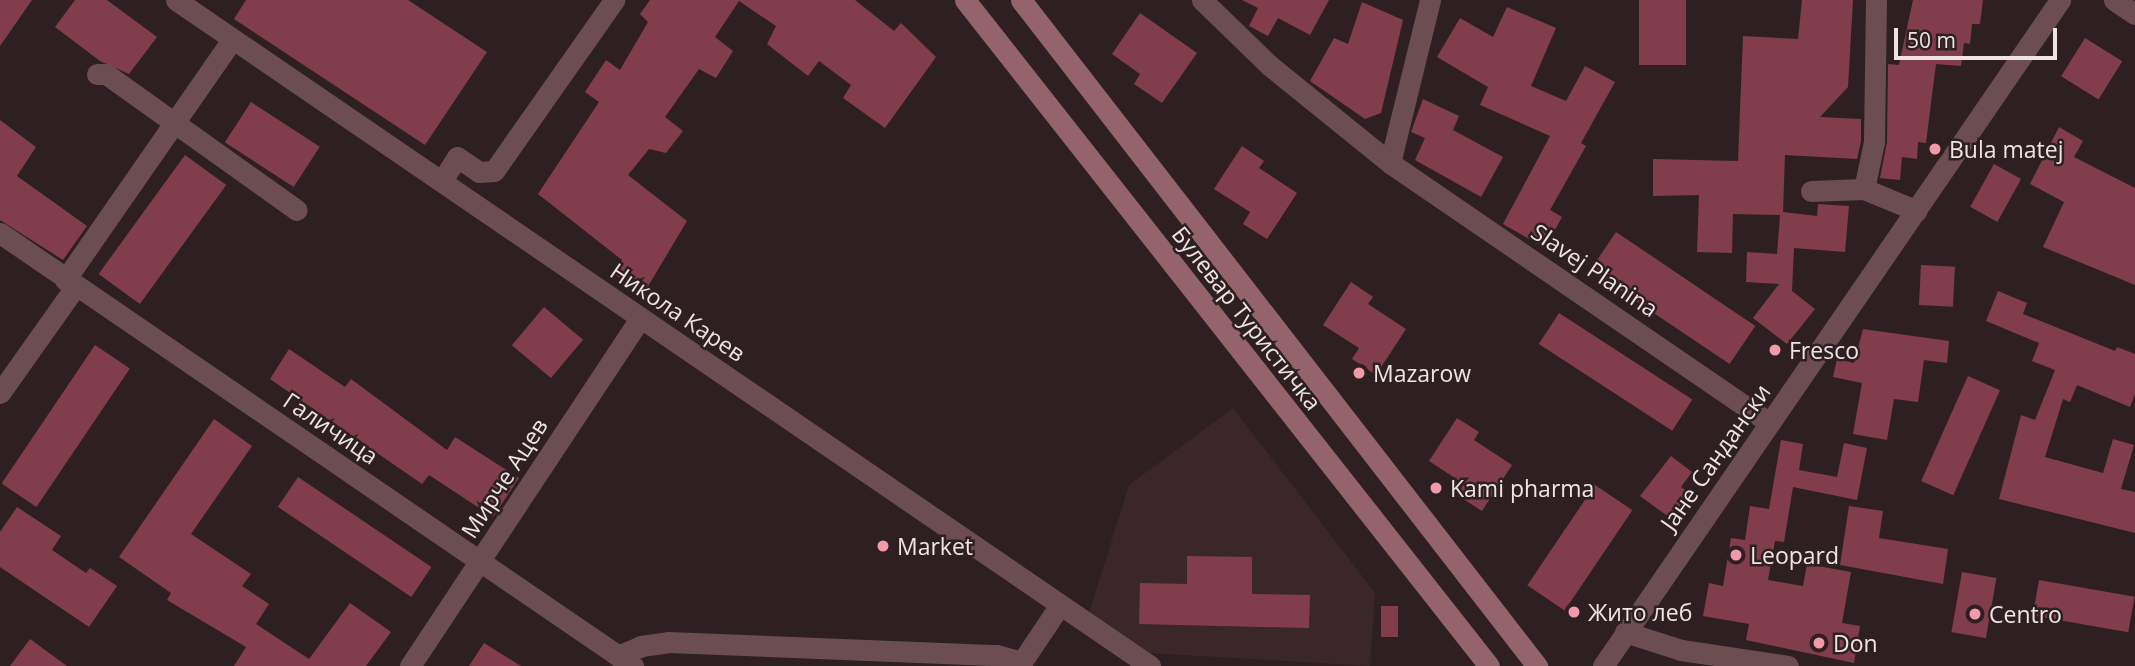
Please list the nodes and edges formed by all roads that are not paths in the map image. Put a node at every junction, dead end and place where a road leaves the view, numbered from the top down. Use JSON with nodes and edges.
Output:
{"nodes":[{"id":1,"x":176,"y":0,"type":"edge"},
{"id":2,"x":614,"y":0,"type":"edge"},
{"id":3,"x":965,"y":0,"type":"edge"},
{"id":4,"x":1021,"y":0,"type":"edge"},
{"id":5,"x":1202,"y":0,"type":"edge"},
{"id":6,"x":1430,"y":0,"type":"edge"},
{"id":7,"x":1876,"y":0,"type":"edge"},
{"id":8,"x":2060,"y":0,"type":"edge"},
{"id":9,"x":2114,"y":0,"type":"edge"},
{"id":10,"x":2135,"y":14,"type":"edge"},
{"id":11,"x":232,"y":40,"type":"junction"},
{"id":12,"x":97,"y":74,"type":"dead end"},
{"id":13,"x":175,"y":123,"type":"junction"},
{"id":14,"x":1390,"y":163,"type":"junction"},
{"id":15,"x":442,"y":181,"type":"junction"},
{"id":16,"x":1864,"y":189,"type":"junction"},
{"id":17,"x":1811,"y":191,"type":"dead end"},
{"id":18,"x":297,"y":210,"type":"dead end"},
{"id":19,"x":1917,"y":211,"type":"junction"},
{"id":20,"x":0,"y":233,"type":"edge"},
{"id":21,"x":70,"y":283,"type":"junction"},
{"id":22,"x":640,"y":319,"type":"junction"},
{"id":23,"x":0,"y":393,"type":"edge"},
{"id":24,"x":1770,"y":423,"type":"junction"},
{"id":25,"x":481,"y":561,"type":"junction"},
{"id":26,"x":1060,"y":604,"type":"junction"},
{"id":27,"x":1625,"y":632,"type":"junction"},
{"id":28,"x":625,"y":661,"type":"edge"},
{"id":29,"x":1020,"y":664,"type":"edge"},
{"id":30,"x":410,"y":666,"type":"edge"},
{"id":31,"x":1150,"y":666,"type":"edge"},
{"id":32,"x":1489,"y":666,"type":"edge"},
{"id":33,"x":1537,"y":666,"type":"edge"},
{"id":34,"x":1603,"y":666,"type":"edge"},
{"id":35,"x":1788,"y":666,"type":"edge"}],
"edges":[{"from":1,"to":11,"type":"street","name":"Никола Карев"},
{"from":2,"to":15,"type":"street"},
{"from":3,"to":32,"type":"main road","name":"Булевар Туристичка"},
{"from":4,"to":33,"type":"main road","name":"Булевар Туристичка"},
{"from":5,"to":14,"type":"street","name":"Slavej Planina"},
{"from":6,"to":14,"type":"street"},
{"from":7,"to":16,"type":"street"},
{"from":8,"to":19,"type":"street","name":"Јане Сандански"},
{"from":9,"to":10,"type":"street"},
{"from":11,"to":13,"type":"street"},
{"from":11,"to":15,"type":"street","name":"Никола Карев"},
{"from":12,"to":13,"type":"street"},
{"from":13,"to":18,"type":"street"},
{"from":13,"to":21,"type":"street"},
{"from":14,"to":24,"type":"street","name":"Slavej Planina"},
{"from":15,"to":22,"type":"street","name":"Никола Карев"},
{"from":16,"to":17,"type":"street"},
{"from":16,"to":19,"type":"street"},
{"from":19,"to":24,"type":"street","name":"Јане Сандански"},
{"from":20,"to":21,"type":"street","name":"Галичица"},
{"from":21,"to":23,"type":"street"},
{"from":21,"to":25,"type":"street","name":"Галичица"},
{"from":22,"to":25,"type":"street","name":"Мирче Ацев"},
{"from":22,"to":26,"type":"street","name":"Никола Карев"},
{"from":24,"to":27,"type":"street","name":"Јане Сандански"},
{"from":25,"to":28,"type":"street","name":"Галичица"},
{"from":25,"to":30,"type":"street","name":"Мирче Ацев"},
{"from":26,"to":29,"type":"street"},
{"from":26,"to":31,"type":"street","name":"Никола Карев"},
{"from":27,"to":34,"type":"street","name":"Јане Сандански"},
{"from":27,"to":35,"type":"street"},
{"from":28,"to":29,"type":"street"}]}
